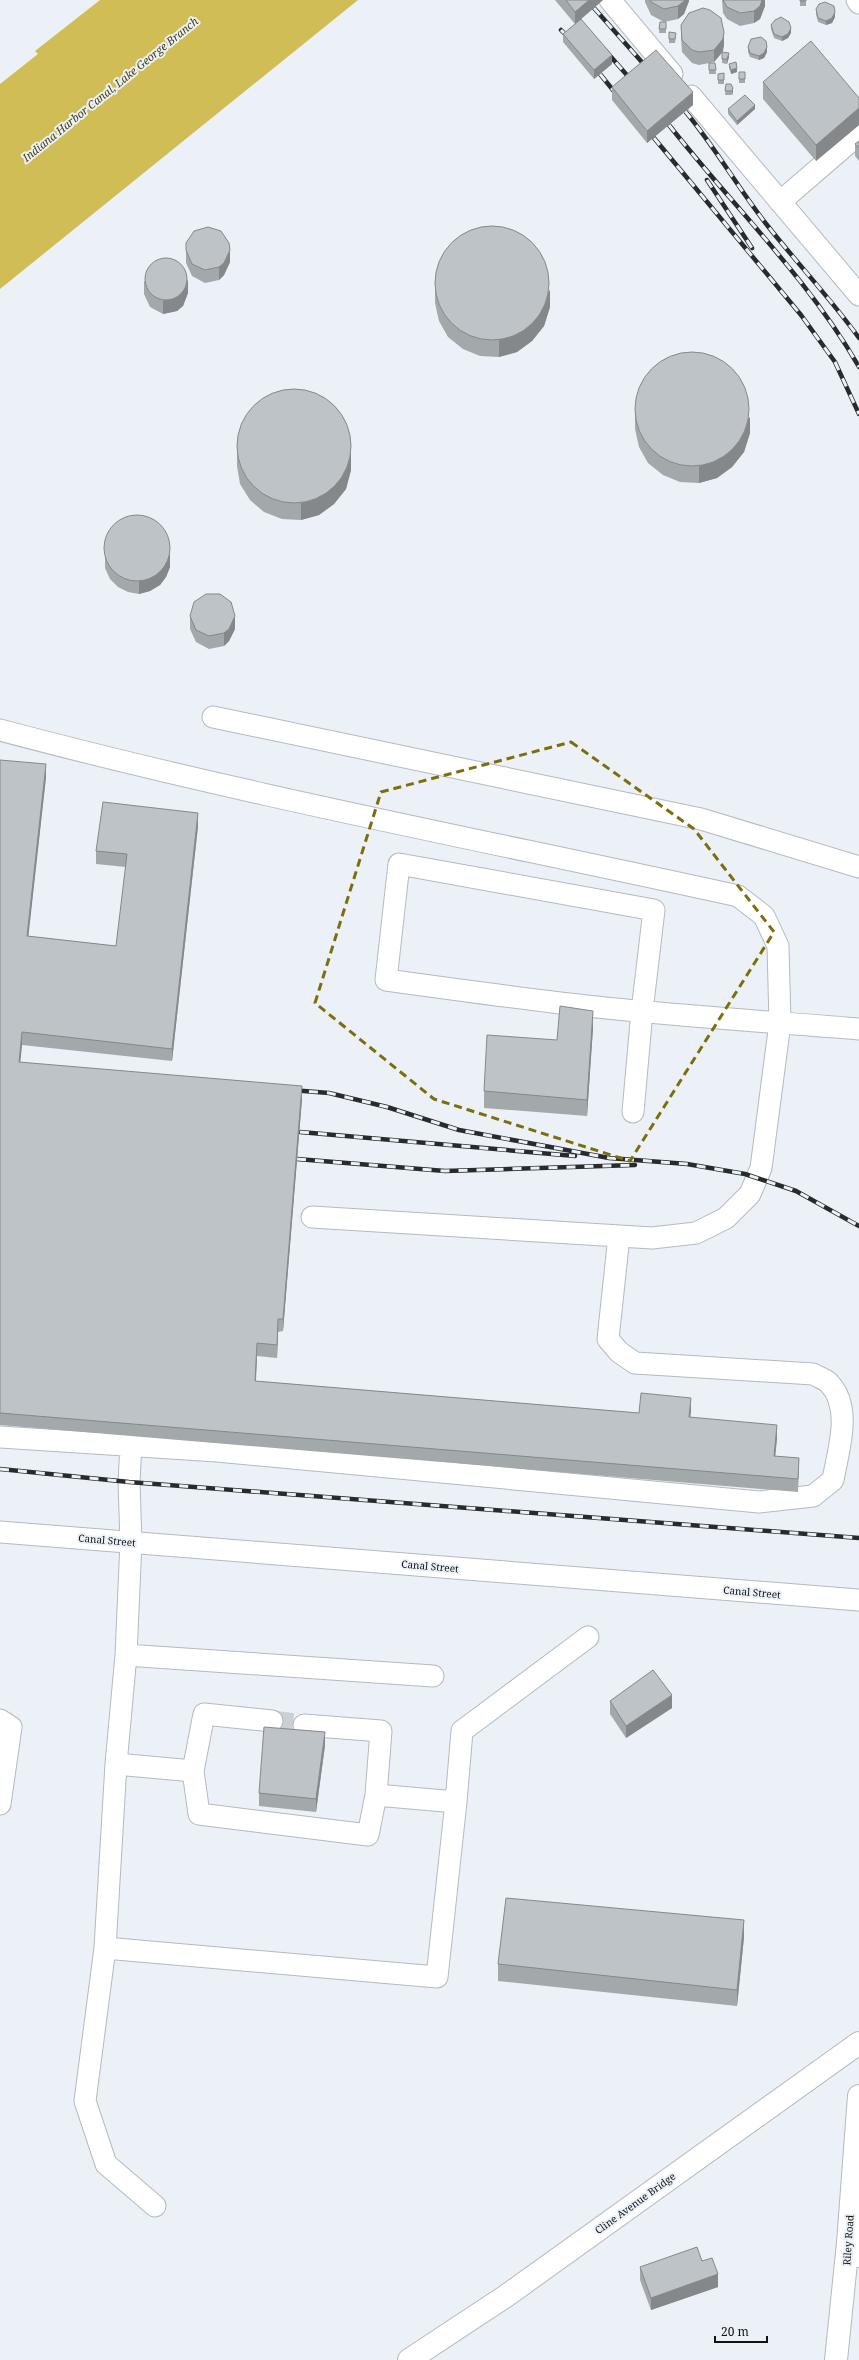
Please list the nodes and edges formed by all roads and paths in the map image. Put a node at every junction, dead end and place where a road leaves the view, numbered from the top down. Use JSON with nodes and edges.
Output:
{"nodes":[{"id":1,"x":610,"y":0,"type":"edge"},
{"id":2,"x":857,"y":0,"type":"edge"},
{"id":3,"x":859,"y":2,"type":"edge"},
{"id":4,"x":859,"y":134,"type":"edge"},
{"id":5,"x":780,"y":202,"type":"junction"},
{"id":6,"x":859,"y":295,"type":"edge"},
{"id":7,"x":213,"y":717,"type":"dead end"},
{"id":8,"x":0,"y":730,"type":"edge"},
{"id":9,"x":859,"y":866,"type":"edge"},
{"id":10,"x":642,"y":1010,"type":"junction"},
{"id":11,"x":780,"y":1023,"type":"junction"},
{"id":12,"x":859,"y":1030,"type":"edge"},
{"id":13,"x":633,"y":1112,"type":"dead end"},
{"id":14,"x":312,"y":1217,"type":"dead end"},
{"id":15,"x":619,"y":1236,"type":"junction"},
{"id":16,"x":0,"y":1437,"type":"edge"},
{"id":17,"x":131,"y":1444,"type":"junction"},
{"id":18,"x":0,"y":1532,"type":"edge"},
{"id":19,"x":131,"y":1542,"type":"junction"},
{"id":20,"x":859,"y":1600,"type":"edge"},
{"id":21,"x":588,"y":1636,"type":"dead end"},
{"id":22,"x":126,"y":1655,"type":"junction"},
{"id":23,"x":433,"y":1676,"type":"dead end"},
{"id":24,"x":0,"y":1720,"type":"edge"},
{"id":25,"x":272,"y":1721,"type":"tunnel mouth"},
{"id":26,"x":304,"y":1725,"type":"tunnel mouth"},
{"id":27,"x":116,"y":1764,"type":"junction"},
{"id":28,"x":193,"y":1771,"type":"junction"},
{"id":29,"x":376,"y":1795,"type":"junction"},
{"id":30,"x":456,"y":1802,"type":"junction"},
{"id":31,"x":0,"y":1804,"type":"edge"},
{"id":32,"x":105,"y":1948,"type":"junction"},
{"id":33,"x":859,"y":2043,"type":"edge"},
{"id":34,"x":859,"y":2096,"type":"edge"},
{"id":35,"x":155,"y":2206,"type":"dead end"},
{"id":36,"x":854,"y":2249,"type":"edge"},
{"id":37,"x":409,"y":2360,"type":"edge"},
{"id":38,"x":836,"y":2360,"type":"edge"}],
"edges":[{"from":1,"to":5,"type":"street"},
{"from":2,"to":3,"type":"street"},
{"from":4,"to":5,"type":"street"},
{"from":5,"to":6,"type":"street"},
{"from":7,"to":9,"type":"street"},
{"from":8,"to":11,"type":"street"},
{"from":10,"to":10,"type":"street"},
{"from":10,"to":11,"type":"street"},
{"from":10,"to":13,"type":"street"},
{"from":11,"to":12,"type":"street"},
{"from":11,"to":15,"type":"street"},
{"from":14,"to":15,"type":"street"},
{"from":15,"to":17,"type":"street"},
{"from":16,"to":17,"type":"street"},
{"from":17,"to":19,"type":"street"},
{"from":18,"to":19,"type":"street","name":"Canal Street"},
{"from":19,"to":20,"type":"street","name":"Canal Street"},
{"from":19,"to":22,"type":"street"},
{"from":21,"to":30,"type":"street"},
{"from":22,"to":23,"type":"street"},
{"from":22,"to":27,"type":"street"},
{"from":24,"to":31,"type":"street"},
{"from":25,"to":28,"type":"street"},
{"from":26,"to":29,"type":"street"},
{"from":27,"to":28,"type":"street"},
{"from":27,"to":32,"type":"street"},
{"from":28,"to":29,"type":"street"},
{"from":29,"to":30,"type":"street"},
{"from":30,"to":32,"type":"street"},
{"from":32,"to":35,"type":"street"},
{"from":33,"to":37,"type":"main road","name":"Cline Avenue Bridge"},
{"from":34,"to":36,"type":"main road","name":"Riley Road"},
{"from":36,"to":38,"type":"main road","name":"Riley Road"}]}
